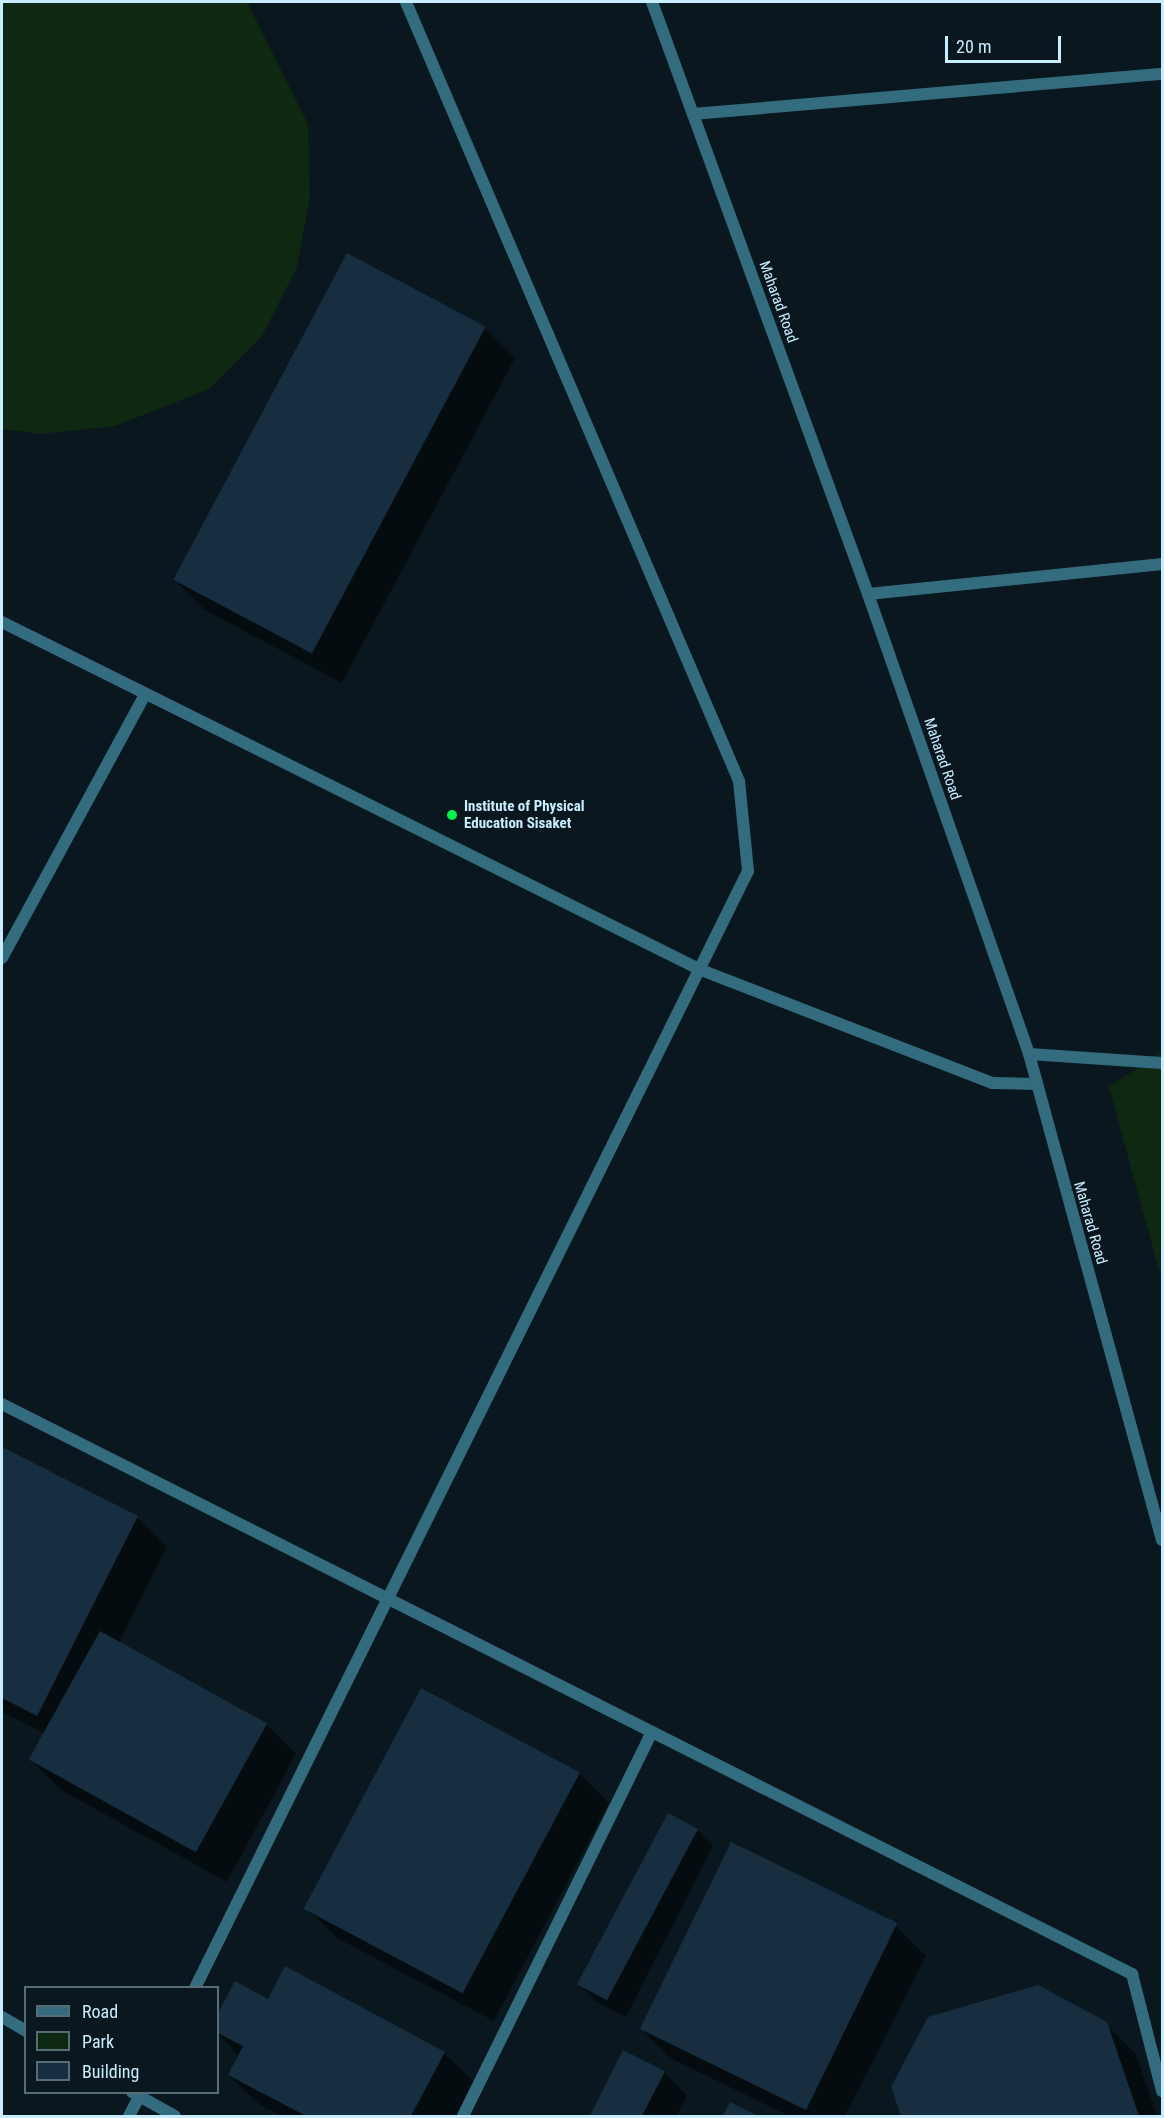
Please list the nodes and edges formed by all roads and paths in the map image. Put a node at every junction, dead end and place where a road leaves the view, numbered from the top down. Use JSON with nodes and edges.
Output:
{"nodes":[{"id":1,"x":406,"y":2,"type":"edge"},
{"id":2,"x":652,"y":2,"type":"edge"},
{"id":3,"x":1162,"y":74,"type":"edge"},
{"id":4,"x":693,"y":114,"type":"junction"},
{"id":5,"x":1162,"y":564,"type":"edge"},
{"id":6,"x":868,"y":594,"type":"junction"},
{"id":7,"x":2,"y":622,"type":"edge"},
{"id":8,"x":145,"y":695,"type":"junction"},
{"id":9,"x":2,"y":958,"type":"edge"},
{"id":10,"x":701,"y":970,"type":"junction"},
{"id":11,"x":1029,"y":1054,"type":"junction"},
{"id":12,"x":1162,"y":1063,"type":"edge"},
{"id":13,"x":1035,"y":1084,"type":"junction"},
{"id":14,"x":2,"y":1404,"type":"edge"},
{"id":15,"x":1162,"y":1540,"type":"edge"},
{"id":16,"x":389,"y":1601,"type":"junction"},
{"id":17,"x":652,"y":1732,"type":"junction"},
{"id":18,"x":196,"y":1986,"type":"edge"},
{"id":19,"x":2,"y":2018,"type":"edge"},
{"id":20,"x":24,"y":2030,"type":"edge"},
{"id":21,"x":1162,"y":2091,"type":"edge"},
{"id":22,"x":138,"y":2094,"type":"edge"},
{"id":23,"x":129,"y":2116,"type":"edge"},
{"id":24,"x":175,"y":2116,"type":"edge"},
{"id":25,"x":463,"y":2116,"type":"edge"}],
"edges":[{"from":1,"to":10,"type":"street"},
{"from":2,"to":4,"type":"street","name":"Maharad Road"},
{"from":3,"to":4,"type":"street"},
{"from":4,"to":6,"type":"street","name":"Maharad Road"},
{"from":5,"to":6,"type":"street"},
{"from":6,"to":11,"type":"street","name":"Maharad Road"},
{"from":7,"to":8,"type":"street"},
{"from":8,"to":9,"type":"street"},
{"from":8,"to":10,"type":"street"},
{"from":10,"to":13,"type":"street"},
{"from":10,"to":16,"type":"street"},
{"from":11,"to":12,"type":"street"},
{"from":11,"to":13,"type":"street","name":"Maharad Road"},
{"from":13,"to":15,"type":"street","name":"Maharad Road"},
{"from":14,"to":16,"type":"street"},
{"from":16,"to":17,"type":"street"},
{"from":16,"to":18,"type":"street"},
{"from":17,"to":21,"type":"street"},
{"from":17,"to":25,"type":"street"},
{"from":19,"to":20,"type":"street"},
{"from":22,"to":23,"type":"street"},
{"from":22,"to":24,"type":"street"}]}
